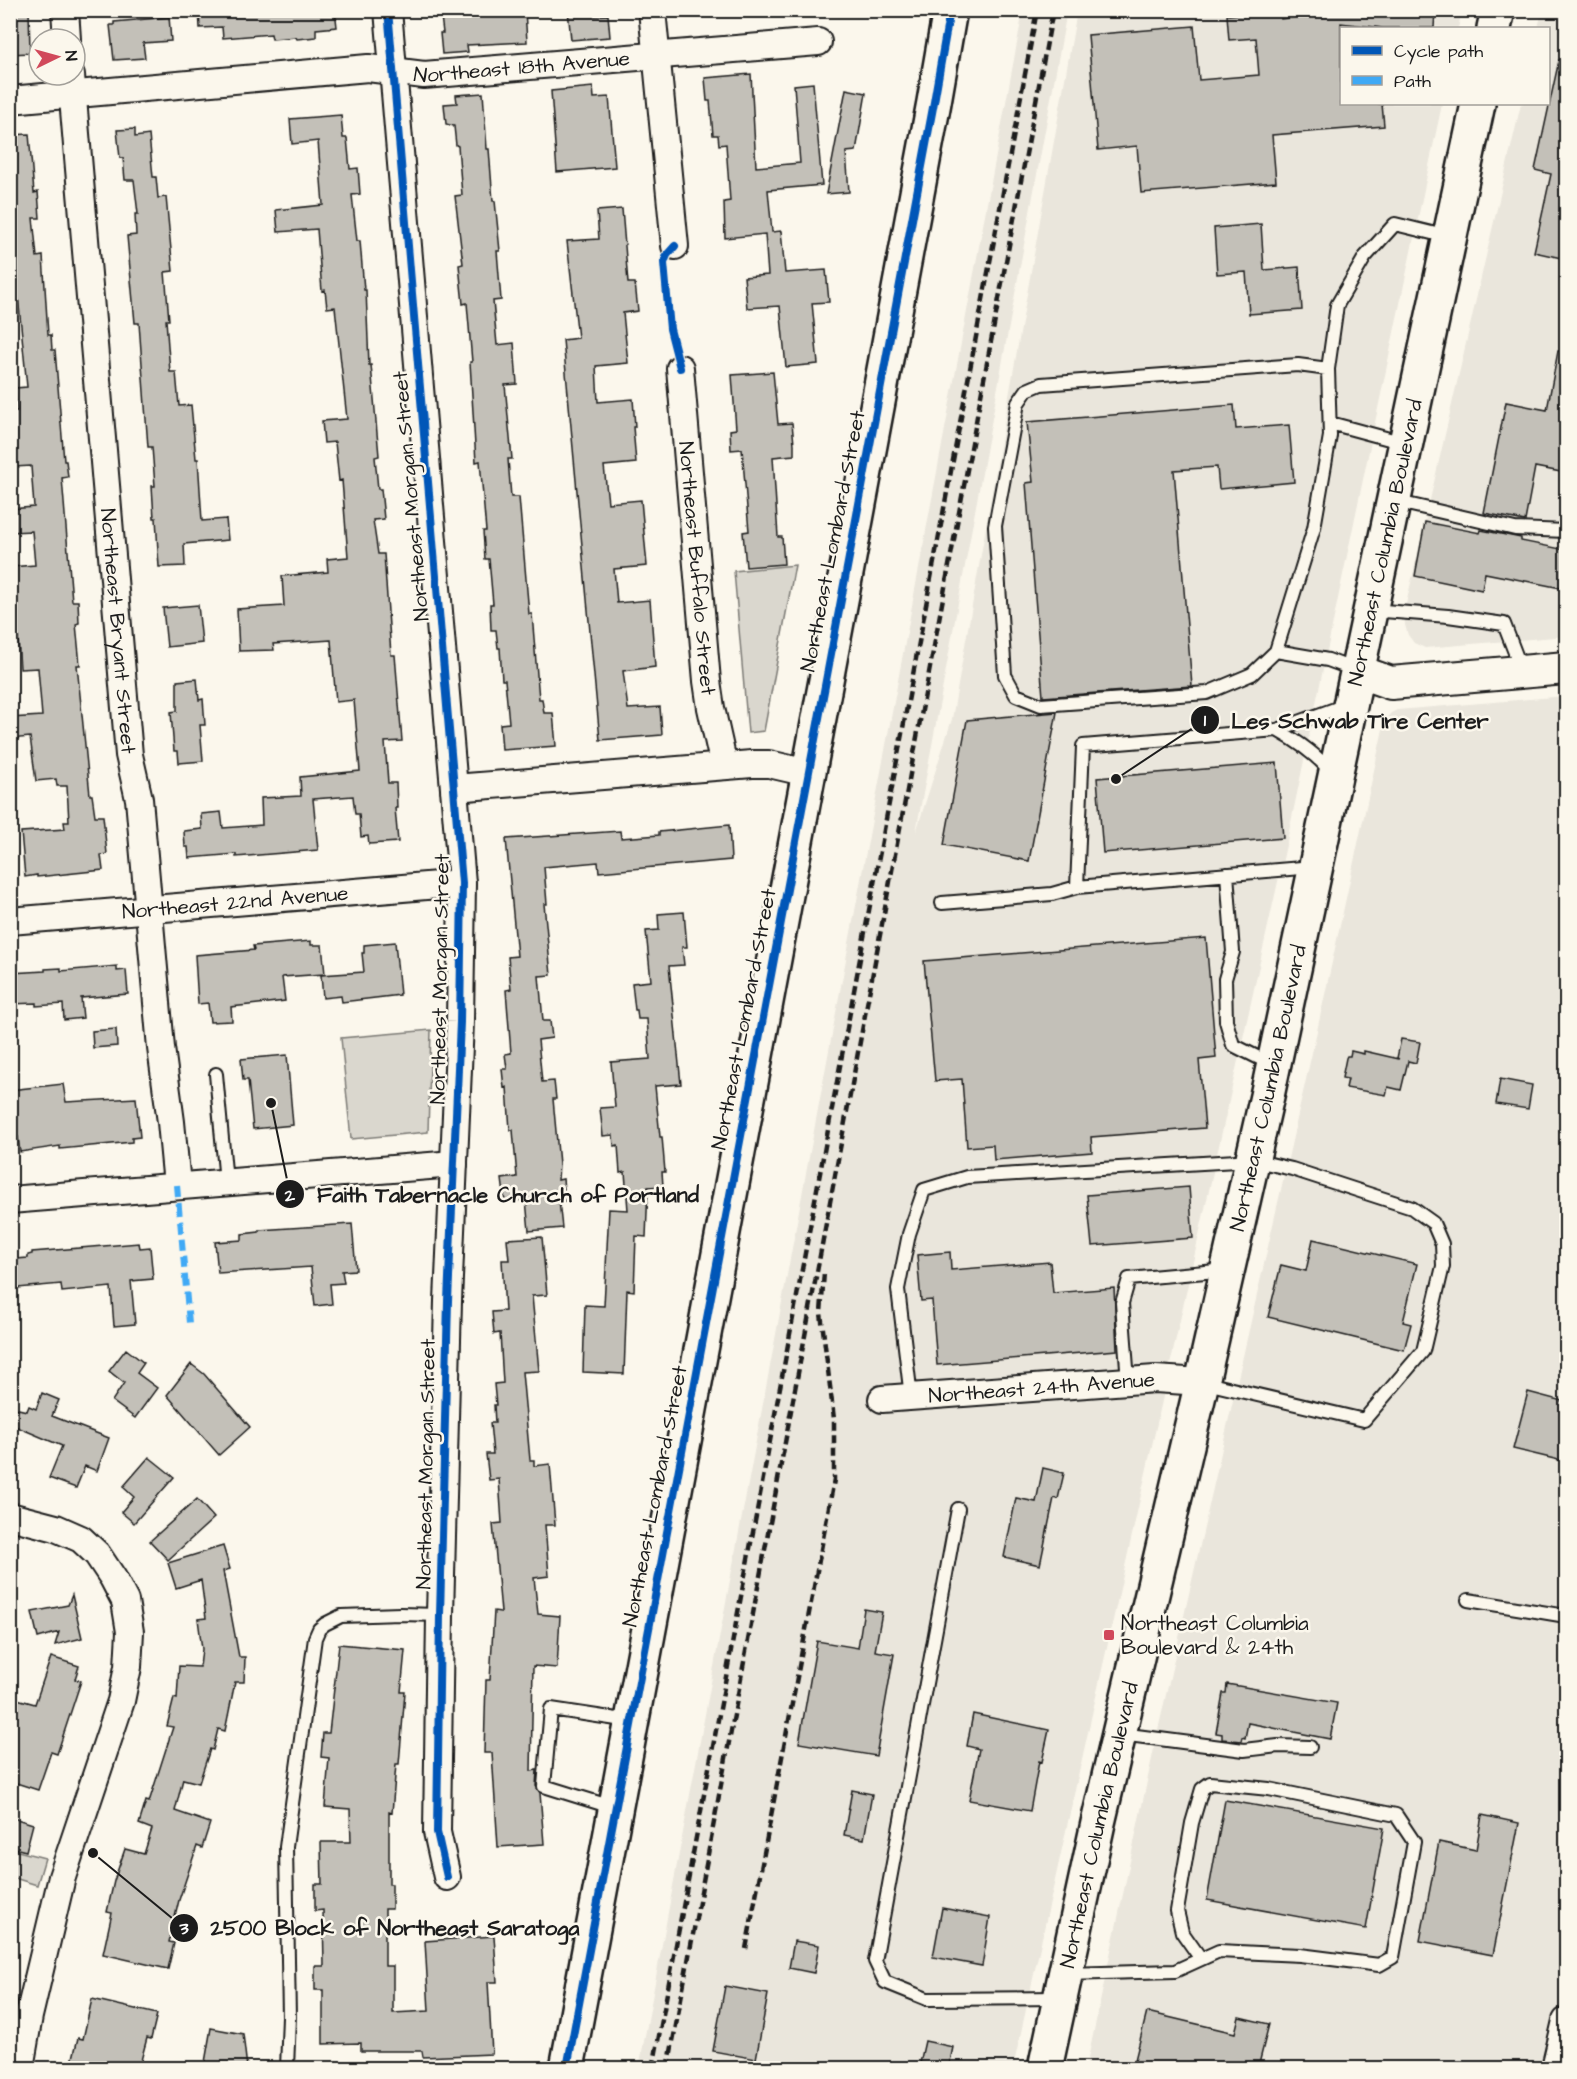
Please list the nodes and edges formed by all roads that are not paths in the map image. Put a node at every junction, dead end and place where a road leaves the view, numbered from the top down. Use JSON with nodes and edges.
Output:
{"nodes":[{"id":1,"x":64,"y":10,"type":"edge"},
{"id":2,"x":388,"y":10,"type":"edge"},
{"id":3,"x":652,"y":10,"type":"edge"},
{"id":4,"x":950,"y":10,"type":"edge"},
{"id":5,"x":1498,"y":10,"type":"edge"},
{"id":6,"x":66,"y":27,"type":"edge"},
{"id":7,"x":1494,"y":27,"type":"edge"},
{"id":8,"x":818,"y":42,"type":"dead end"},
{"id":9,"x":656,"y":56,"type":"junction"},
{"id":10,"x":393,"y":71,"type":"junction"},
{"id":11,"x":87,"y":84,"type":"edge"},
{"id":12,"x":63,"y":87,"type":"edge"},
{"id":13,"x":71,"y":87,"type":"edge"},
{"id":14,"x":10,"y":100,"type":"edge"},
{"id":15,"x":1478,"y":105,"type":"edge"},
{"id":16,"x":1449,"y":238,"type":"junction"},
{"id":17,"x":675,"y":246,"type":"dead end"},
{"id":18,"x":680,"y":368,"type":"dead end"},
{"id":19,"x":1328,"y":369,"type":"junction"},
{"id":20,"x":1330,"y":423,"type":"junction"},
{"id":21,"x":1405,"y":443,"type":"junction"},
{"id":22,"x":1393,"y":501,"type":"junction"},
{"id":23,"x":1566,"y":531,"type":"edge"},
{"id":24,"x":1370,"y":610,"type":"junction"},
{"id":25,"x":1276,"y":651,"type":"junction"},
{"id":26,"x":1566,"y":668,"type":"edge"},
{"id":27,"x":1357,"y":670,"type":"junction"},
{"id":28,"x":1523,"y":672,"type":"junction"},
{"id":29,"x":1350,"y":704,"type":"junction"},
{"id":30,"x":1277,"y":730,"type":"junction"},
{"id":31,"x":724,"y":766,"type":"junction"},
{"id":32,"x":808,"y":773,"type":"junction"},
{"id":33,"x":1334,"y":776,"type":"junction"},
{"id":34,"x":454,"y":788,"type":"junction"},
{"id":35,"x":1315,"y":867,"type":"junction"},
{"id":36,"x":1227,"y":874,"type":"junction"},
{"id":37,"x":462,"y":883,"type":"junction"},
{"id":38,"x":1077,"y":886,"type":"junction"},
{"id":39,"x":942,"y":903,"type":"dead end"},
{"id":40,"x":148,"y":909,"type":"junction"},
{"id":41,"x":10,"y":921,"type":"edge"},
{"id":42,"x":1274,"y":1066,"type":"junction"},
{"id":43,"x":216,"y":1074,"type":"dead end"},
{"id":44,"x":1253,"y":1160,"type":"junction"},
{"id":45,"x":454,"y":1164,"type":"junction"},
{"id":46,"x":226,"y":1182,"type":"junction"},
{"id":47,"x":177,"y":1185,"type":"junction"},
{"id":48,"x":10,"y":1200,"type":"edge"},
{"id":49,"x":1228,"y":1270,"type":"junction"},
{"id":50,"x":1128,"y":1381,"type":"junction"},
{"id":51,"x":1202,"y":1382,"type":"junction"},
{"id":52,"x":910,"y":1397,"type":"junction"},
{"id":53,"x":882,"y":1399,"type":"dead end"},
{"id":54,"x":958,"y":1509,"type":"dead end"},
{"id":55,"x":10,"y":1516,"type":"edge"},
{"id":56,"x":1468,"y":1600,"type":"dead end"},
{"id":57,"x":440,"y":1615,"type":"junction"},
{"id":58,"x":1566,"y":1616,"type":"edge"},
{"id":59,"x":631,"y":1721,"type":"junction"},
{"id":60,"x":1119,"y":1733,"type":"junction"},
{"id":61,"x":1310,"y":1747,"type":"dead end"},
{"id":62,"x":615,"y":1808,"type":"junction"},
{"id":63,"x":447,"y":1877,"type":"dead end"},
{"id":64,"x":1201,"y":1959,"type":"junction"},
{"id":65,"x":1062,"y":1986,"type":"junction"},
{"id":66,"x":1566,"y":2021,"type":"edge"},
{"id":67,"x":20,"y":2068,"type":"edge"},
{"id":68,"x":287,"y":2068,"type":"edge"},
{"id":69,"x":567,"y":2068,"type":"edge"},
{"id":70,"x":1045,"y":2068,"type":"edge"},
{"id":71,"x":1555,"y":2068,"type":"edge"}],
"edges":[{"from":1,"to":6,"type":"street"},
{"from":2,"to":10,"type":"street","name":"Northeast Morgan Street"},
{"from":3,"to":9,"type":"street"},
{"from":4,"to":32,"type":"main road","name":"Northeast Lombard Street"},
{"from":5,"to":7,"type":"main road"},
{"from":8,"to":9,"type":"street","name":"Northeast 18th Avenue"},
{"from":9,"to":10,"type":"street","name":"Northeast 18th Avenue"},
{"from":9,"to":17,"type":"street"},
{"from":10,"to":11,"type":"street","name":"Northeast 18th Avenue"},
{"from":10,"to":34,"type":"street","name":"Northeast Morgan Street"},
{"from":12,"to":14,"type":"street","name":"Northeast 18th Avenue"},
{"from":13,"to":40,"type":"street","name":"Northeast Bryant Street"},
{"from":15,"to":16,"type":"main road","name":"Northeast Columbia Boulevard"},
{"from":16,"to":19,"type":"lane"},
{"from":16,"to":21,"type":"main road","name":"Northeast Columbia Boulevard"},
{"from":18,"to":31,"type":"street","name":"Northeast Buffalo Street"},
{"from":19,"to":20,"type":"lane"},
{"from":19,"to":25,"type":"lane"},
{"from":20,"to":21,"type":"lane"},
{"from":20,"to":25,"type":"lane"},
{"from":21,"to":22,"type":"main road","name":"Northeast Columbia Boulevard"},
{"from":22,"to":23,"type":"lane"},
{"from":22,"to":24,"type":"main road","name":"Northeast Columbia Boulevard"},
{"from":24,"to":27,"type":"main road","name":"Northeast Columbia Boulevard"},
{"from":24,"to":28,"type":"lane"},
{"from":25,"to":27,"type":"lane"},
{"from":26,"to":28,"type":"street"},
{"from":27,"to":28,"type":"street"},
{"from":27,"to":29,"type":"main road","name":"Northeast Columbia Boulevard"},
{"from":29,"to":30,"type":"lane"},
{"from":29,"to":33,"type":"main road","name":"Northeast Columbia Boulevard"},
{"from":30,"to":33,"type":"lane"},
{"from":30,"to":38,"type":"lane"},
{"from":31,"to":32,"type":"street"},
{"from":31,"to":34,"type":"street"},
{"from":32,"to":59,"type":"main road","name":"Northeast Lombard Street"},
{"from":33,"to":35,"type":"main road","name":"Northeast Columbia Boulevard"},
{"from":34,"to":37,"type":"street","name":"Northeast Morgan Street"},
{"from":35,"to":36,"type":"lane"},
{"from":35,"to":42,"type":"main road","name":"Northeast Columbia Boulevard"},
{"from":36,"to":38,"type":"lane"},
{"from":36,"to":42,"type":"lane"},
{"from":37,"to":40,"type":"street","name":"Northeast 22nd Avenue"},
{"from":37,"to":45,"type":"street","name":"Northeast Morgan Street"},
{"from":38,"to":39,"type":"lane"},
{"from":40,"to":41,"type":"street","name":"Northeast 22nd Avenue"},
{"from":40,"to":47,"type":"street","name":"Northeast Bryant Street"},
{"from":42,"to":44,"type":"main road","name":"Northeast Columbia Boulevard"},
{"from":43,"to":46,"type":"lane"},
{"from":44,"to":49,"type":"main road","name":"Northeast Columbia Boulevard"},
{"from":44,"to":51,"type":"lane"},
{"from":44,"to":52,"type":"lane"},
{"from":45,"to":46,"type":"street"},
{"from":45,"to":57,"type":"street","name":"Northeast Morgan Street"},
{"from":46,"to":47,"type":"street"},
{"from":47,"to":48,"type":"street"},
{"from":49,"to":50,"type":"lane"},
{"from":49,"to":51,"type":"main road","name":"Northeast Columbia Boulevard"},
{"from":50,"to":51,"type":"street","name":"Northeast 24th Avenue"},
{"from":50,"to":52,"type":"street","name":"Northeast 24th Avenue"},
{"from":51,"to":60,"type":"main road","name":"Northeast Columbia Boulevard"},
{"from":52,"to":53,"type":"street","name":"Northeast 24th Avenue"},
{"from":54,"to":65,"type":"lane"},
{"from":55,"to":67,"type":"street"},
{"from":56,"to":58,"type":"lane"},
{"from":57,"to":63,"type":"street","name":"Northeast Morgan Street"},
{"from":57,"to":68,"type":"lane"},
{"from":59,"to":62,"type":"main road","name":"Northeast Lombard Street"},
{"from":59,"to":62,"type":"lane"},
{"from":60,"to":61,"type":"lane"},
{"from":60,"to":65,"type":"main road","name":"Northeast Columbia Boulevard"},
{"from":62,"to":69,"type":"main road","name":"Northeast Lombard Street"},
{"from":64,"to":64,"type":"lane"},
{"from":64,"to":65,"type":"lane"},
{"from":65,"to":70,"type":"main road","name":"Northeast Columbia Boulevard"},
{"from":66,"to":71,"type":"street"}]}
